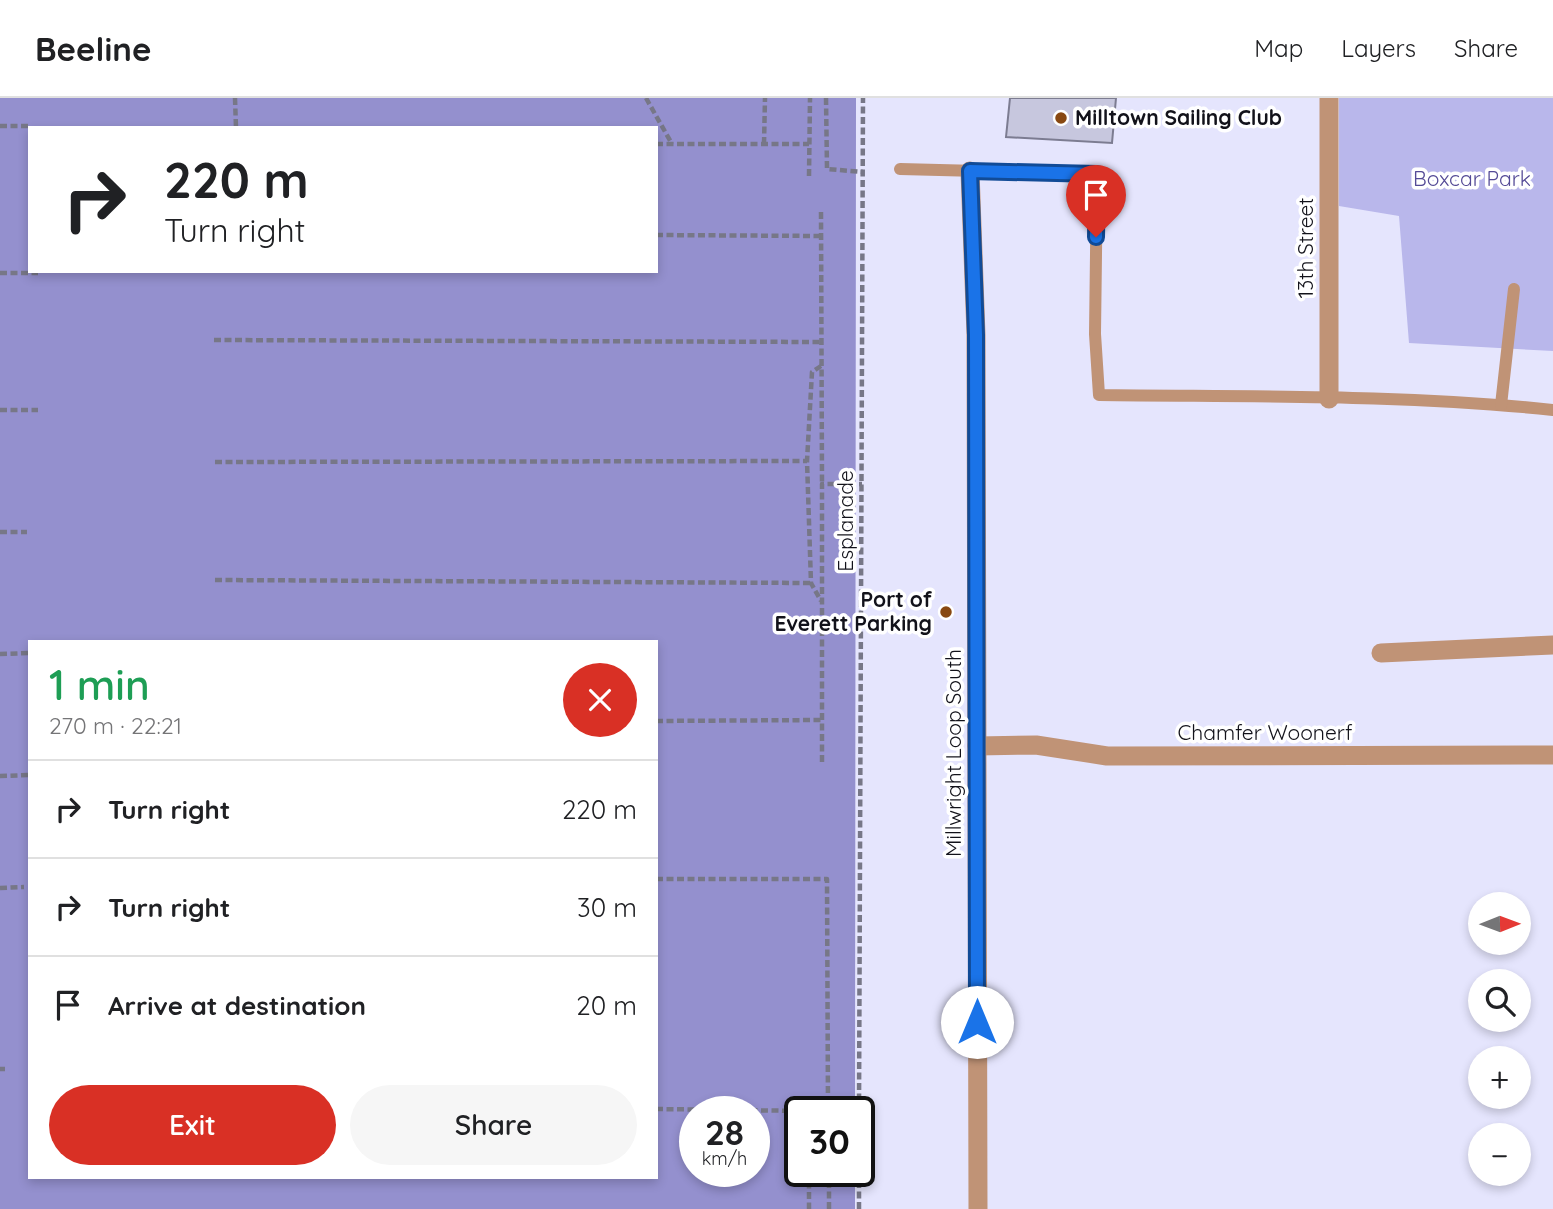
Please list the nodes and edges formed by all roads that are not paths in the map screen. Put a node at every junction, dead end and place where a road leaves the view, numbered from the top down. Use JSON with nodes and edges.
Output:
{"nodes":[{"id":1,"x":1329,"y":98,"type":"edge"},
{"id":2,"x":900,"y":169,"type":"dead end"},
{"id":3,"x":970,"y":171,"type":"junction"},
{"id":4,"x":1514,"y":289,"type":"dead end"},
{"id":5,"x":1329,"y":399,"type":"junction"},
{"id":6,"x":1501,"y":405,"type":"junction"},
{"id":7,"x":1553,"y":410,"type":"edge"},
{"id":8,"x":1553,"y":645,"type":"edge"},
{"id":9,"x":1381,"y":653,"type":"dead end"},
{"id":10,"x":977,"y":746,"type":"junction"},
{"id":11,"x":1553,"y":755,"type":"edge"},
{"id":12,"x":978,"y":1209,"type":"edge"}],
"edges":[{"from":1,"to":5,"type":"street","name":"13th Street"},
{"from":2,"to":3,"type":"lane"},
{"from":3,"to":5,"type":"lane"},
{"from":3,"to":10,"type":"street","name":"Millwright Loop South"},
{"from":4,"to":6,"type":"lane"},
{"from":5,"to":6,"type":"lane"},
{"from":6,"to":7,"type":"lane"},
{"from":8,"to":9,"type":"street"},
{"from":10,"to":11,"type":"street","name":"Chamfer Woonerf"},
{"from":10,"to":12,"type":"street","name":"Millwright Loop South"}]}
